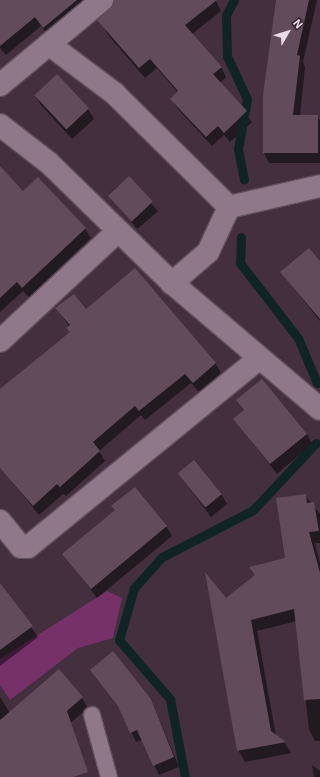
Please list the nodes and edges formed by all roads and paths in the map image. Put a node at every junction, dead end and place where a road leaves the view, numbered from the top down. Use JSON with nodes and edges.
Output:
{"nodes":[{"id":1,"x":102,"y":0,"type":"edge"},
{"id":2,"x":50,"y":44,"type":"junction"},
{"id":3,"x":0,"y":85,"type":"edge"},
{"id":4,"x":0,"y":125,"type":"edge"},
{"id":5,"x":320,"y":186,"type":"edge"},
{"id":6,"x":229,"y":207,"type":"junction"},
{"id":7,"x":118,"y":232,"type":"junction"},
{"id":8,"x":172,"y":283,"type":"junction"},
{"id":9,"x":0,"y":341,"type":"edge"},
{"id":10,"x":260,"y":358,"type":"junction"},
{"id":11,"x":320,"y":409,"type":"edge"},
{"id":12,"x":0,"y":521,"type":"edge"},
{"id":13,"x":92,"y":715,"type":"dead end"},
{"id":14,"x":109,"y":777,"type":"edge"}],
"edges":[{"from":1,"to":2,"type":"street"},
{"from":2,"to":3,"type":"street"},
{"from":2,"to":6,"type":"street"},
{"from":4,"to":7,"type":"street"},
{"from":5,"to":6,"type":"street"},
{"from":6,"to":8,"type":"street"},
{"from":7,"to":8,"type":"street"},
{"from":7,"to":9,"type":"street"},
{"from":8,"to":10,"type":"street"},
{"from":10,"to":11,"type":"street"},
{"from":10,"to":12,"type":"street"},
{"from":13,"to":14,"type":"lane"}]}
